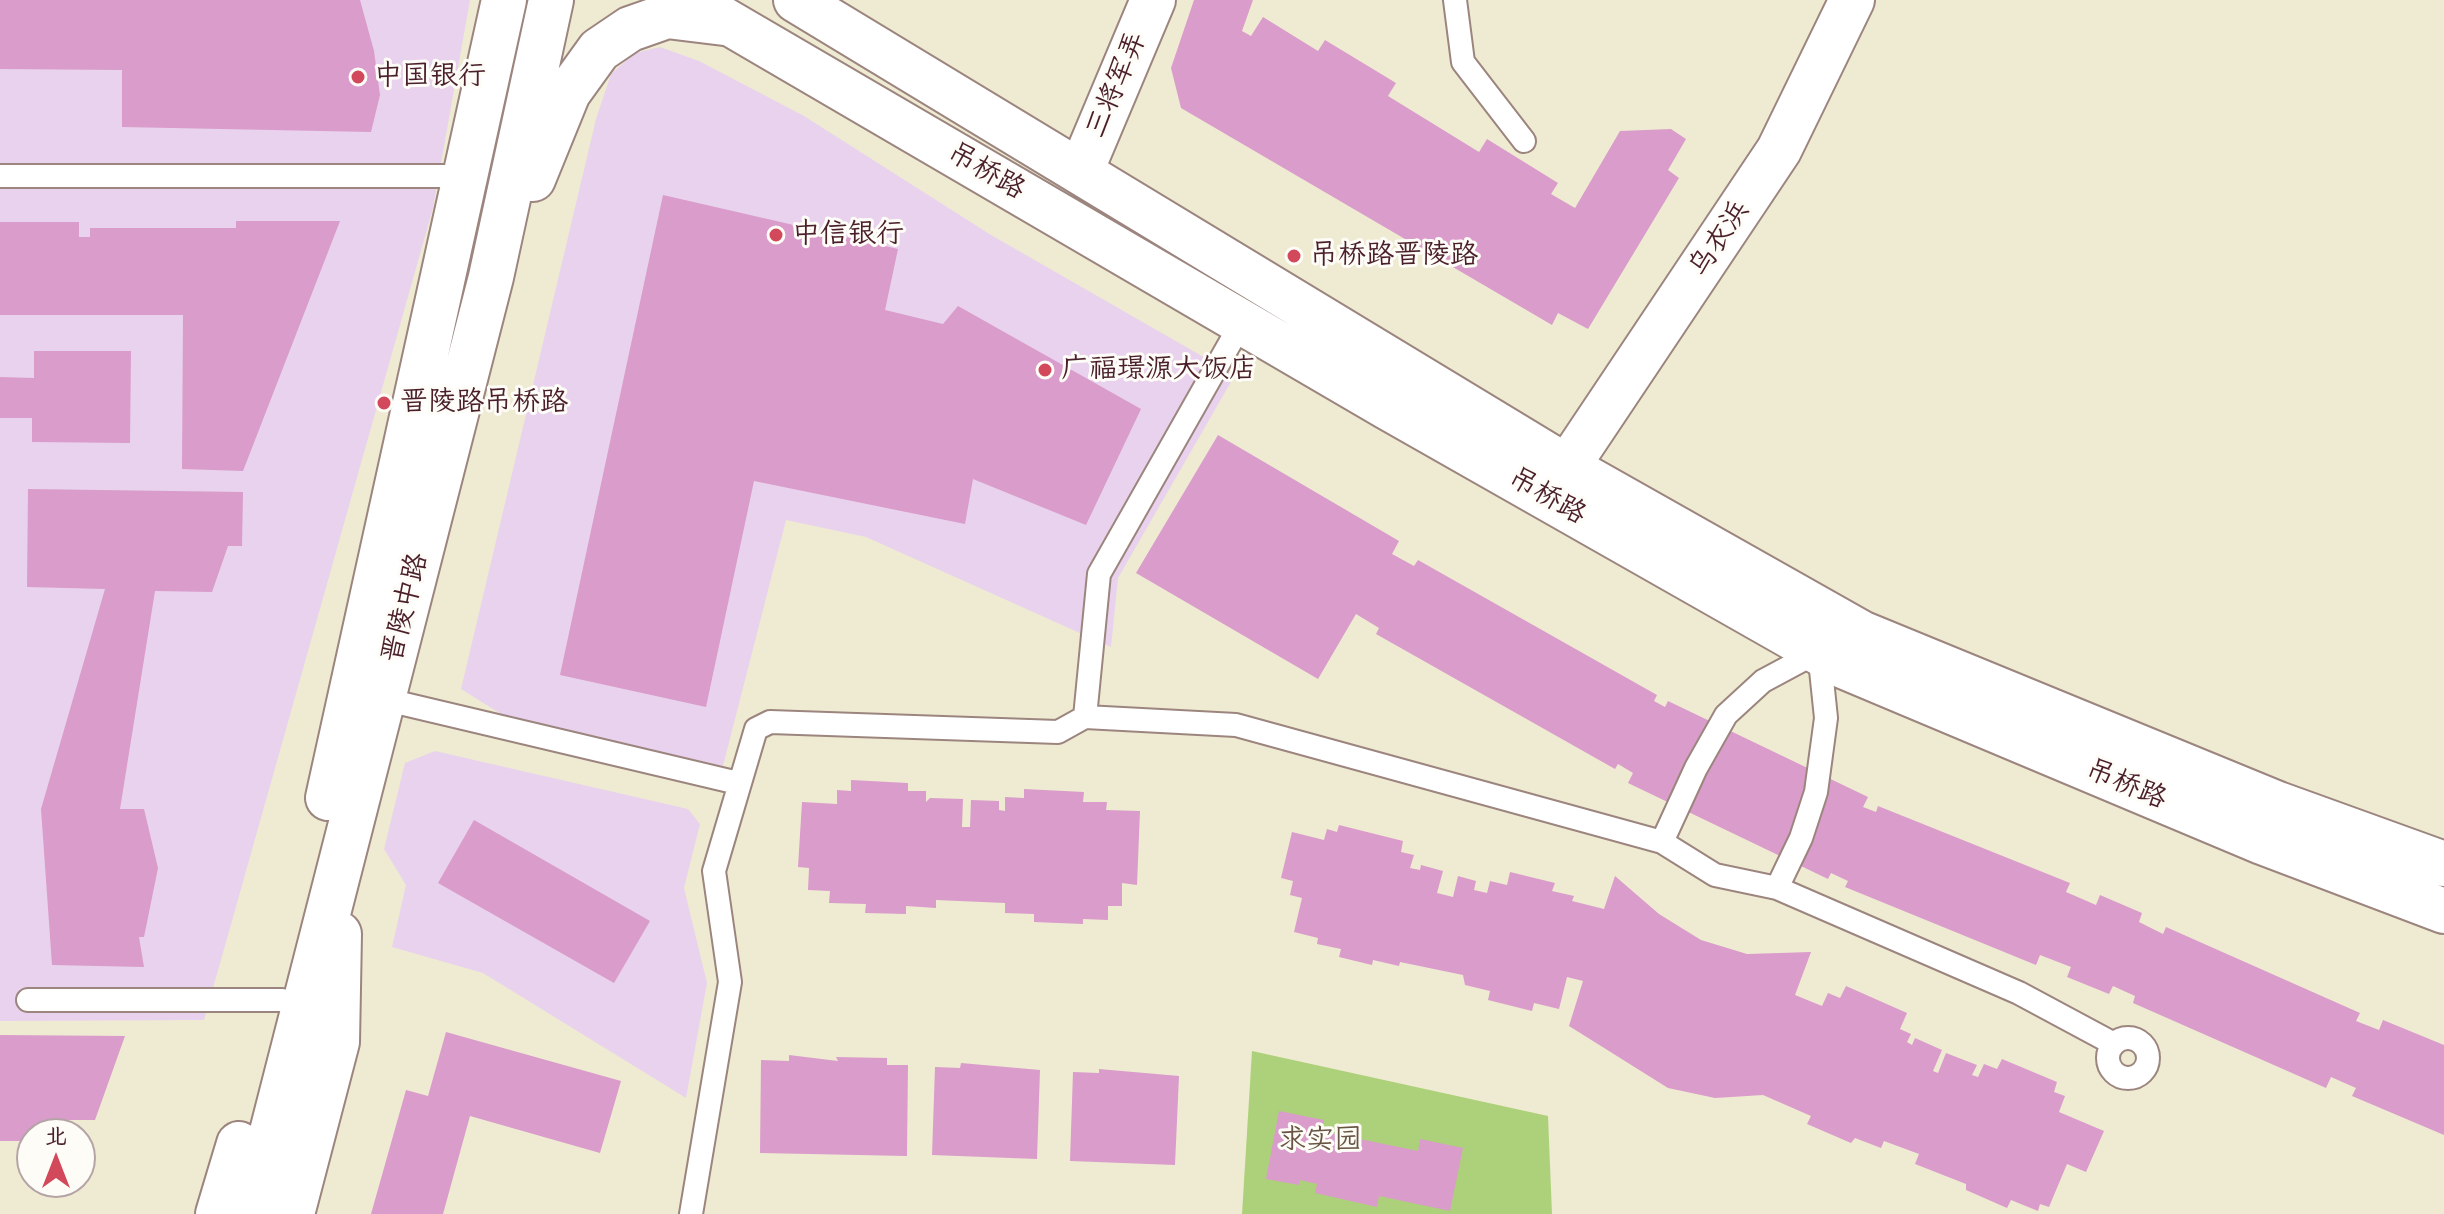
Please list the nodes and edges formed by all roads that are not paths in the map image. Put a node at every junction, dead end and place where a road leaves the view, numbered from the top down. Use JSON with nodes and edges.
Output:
{"nodes":[{"id":1,"x":504,"y":0,"type":"edge"},
{"id":2,"x":551,"y":0,"type":"edge"},
{"id":3,"x":690,"y":0,"type":"edge"},
{"id":4,"x":796,"y":0,"type":"edge"},
{"id":5,"x":1153,"y":0,"type":"edge"},
{"id":6,"x":1455,"y":0,"type":"edge"},
{"id":7,"x":1852,"y":0,"type":"edge"},
{"id":8,"x":731,"y":24,"type":"junction"},
{"id":9,"x":1524,"y":141,"type":"dead end"},
{"id":10,"x":1081,"y":171,"type":"junction"},
{"id":11,"x":0,"y":176,"type":"edge"},
{"id":12,"x":468,"y":176,"type":"junction"},
{"id":13,"x":491,"y":277,"type":"junction"},
{"id":14,"x":1242,"y":322,"type":"junction"},
{"id":15,"x":1567,"y":467,"type":"junction"},
{"id":16,"x":1819,"y":651,"type":"junction"},
{"id":17,"x":383,"y":699,"type":"junction"},
{"id":18,"x":1085,"y":717,"type":"junction"},
{"id":19,"x":738,"y":783,"type":"junction"},
{"id":20,"x":1662,"y":842,"type":"junction"},
{"id":21,"x":341,"y":860,"type":"junction"},
{"id":22,"x":2444,"y":864,"type":"edge"},
{"id":23,"x":1777,"y":888,"type":"junction"},
{"id":24,"x":2444,"y":911,"type":"edge"},
{"id":25,"x":28,"y":1000,"type":"dead end"},
{"id":26,"x":282,"y":1000,"type":"junction"},
{"id":27,"x":2114,"y":1044,"type":"dead end"},
{"id":28,"x":218,"y":1214,"type":"edge"},
{"id":29,"x":251,"y":1214,"type":"edge"},
{"id":30,"x":292,"y":1214,"type":"edge"},
{"id":31,"x":691,"y":1214,"type":"edge"}],
"edges":[{"from":1,"to":12,"type":"main road","name":"晋陵中路"},
{"from":2,"to":13,"type":"main road","name":"晋陵中路"},
{"from":3,"to":8,"type":"main road","name":"吊桥路"},
{"from":4,"to":10,"type":"main road","name":"吊桥路"},
{"from":5,"to":10,"type":"main road","name":"三将军弄"},
{"from":6,"to":9,"type":"lane"},
{"from":7,"to":15,"type":"main road","name":"乌衣浜"},
{"from":8,"to":13,"type":"main road"},
{"from":8,"to":14,"type":"main road","name":"吊桥路"},
{"from":10,"to":15,"type":"main road","name":"吊桥路"},
{"from":11,"to":12,"type":"lane"},
{"from":12,"to":26,"type":"main road","name":"晋陵中路"},
{"from":13,"to":17,"type":"main road","name":"晋陵中路"},
{"from":14,"to":16,"type":"main road","name":"吊桥路"},
{"from":14,"to":18,"type":"lane"},
{"from":15,"to":22,"type":"main road","name":"吊桥路"},
{"from":16,"to":20,"type":"lane"},
{"from":16,"to":23,"type":"lane"},
{"from":16,"to":24,"type":"main road","name":"吊桥路"},
{"from":17,"to":19,"type":"lane"},
{"from":17,"to":21,"type":"main road","name":"晋陵中路"},
{"from":18,"to":19,"type":"lane"},
{"from":18,"to":20,"type":"lane"},
{"from":19,"to":31,"type":"lane"},
{"from":20,"to":23,"type":"lane"},
{"from":21,"to":29,"type":"main road","name":"晋陵中路"},
{"from":21,"to":30,"type":"main road"},
{"from":23,"to":27,"type":"lane"},
{"from":25,"to":26,"type":"lane"},
{"from":26,"to":28,"type":"main road","name":"晋陵中路"}]}
